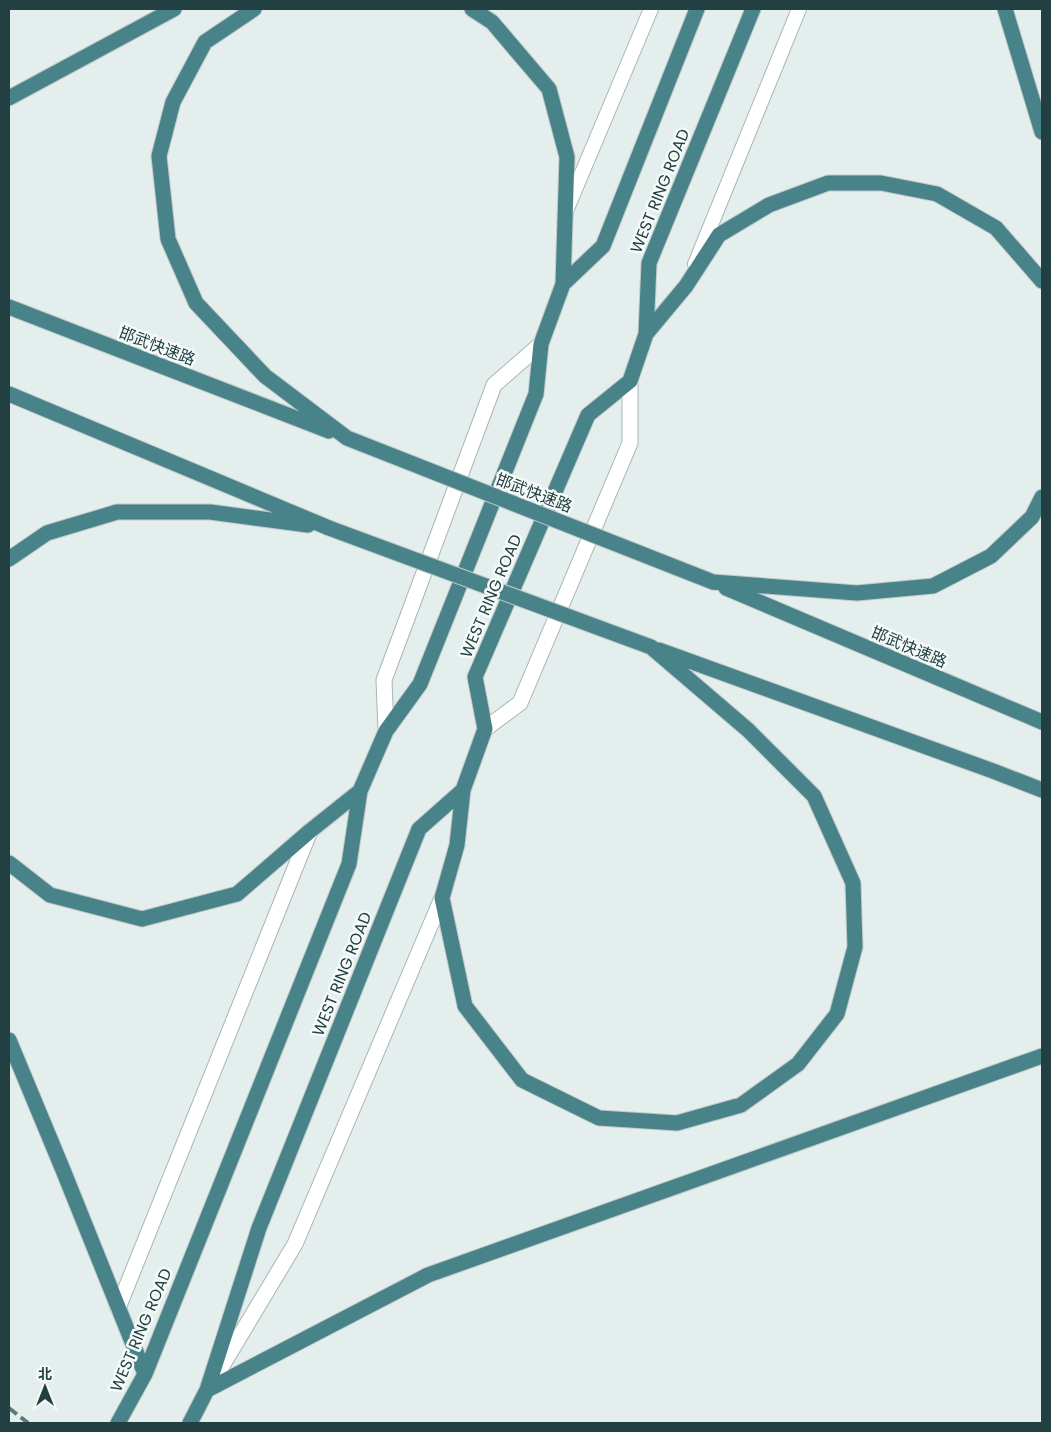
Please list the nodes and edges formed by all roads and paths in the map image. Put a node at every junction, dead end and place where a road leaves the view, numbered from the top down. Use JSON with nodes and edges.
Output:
{"nodes":[{"id":1,"x":174,"y":9,"type":"edge"},
{"id":2,"x":254,"y":9,"type":"edge"},
{"id":3,"x":472,"y":9,"type":"edge"},
{"id":4,"x":651,"y":9,"type":"edge"},
{"id":5,"x":697,"y":9,"type":"edge"},
{"id":6,"x":753,"y":9,"type":"edge"},
{"id":7,"x":799,"y":9,"type":"edge"},
{"id":8,"x":1004,"y":9,"type":"edge"},
{"id":9,"x":9,"y":98,"type":"edge"},
{"id":10,"x":1042,"y":132,"type":"edge"},
{"id":11,"x":565,"y":214,"type":"junction"},
{"id":12,"x":1042,"y":281,"type":"edge"},
{"id":13,"x":563,"y":284,"type":"junction"},
{"id":14,"x":686,"y":286,"type":"junction"},
{"id":15,"x":9,"y":307,"type":"edge"},
{"id":16,"x":646,"y":334,"type":"junction"},
{"id":17,"x":541,"y":344,"type":"junction"},
{"id":18,"x":630,"y":381,"type":"junction"},
{"id":19,"x":9,"y":394,"type":"edge"},
{"id":20,"x":347,"y":438,"type":"junction"},
{"id":21,"x":1042,"y":497,"type":"edge"},
{"id":22,"x":329,"y":528,"type":"junction"},
{"id":23,"x":9,"y":559,"type":"edge"},
{"id":24,"x":713,"y":582,"type":"junction"},
{"id":25,"x":651,"y":647,"type":"junction"},
{"id":26,"x":1042,"y":722,"type":"edge"},
{"id":27,"x":485,"y":729,"type":"junction"},
{"id":28,"x":386,"y":731,"type":"junction"},
{"id":29,"x":360,"y":790,"type":"junction"},
{"id":30,"x":462,"y":790,"type":"junction"},
{"id":31,"x":1042,"y":790,"type":"edge"},
{"id":32,"x":310,"y":831,"type":"junction"},
{"id":33,"x":9,"y":863,"type":"edge"},
{"id":34,"x":442,"y":898,"type":"junction"},
{"id":35,"x":9,"y":1040,"type":"edge"},
{"id":36,"x":1042,"y":1056,"type":"edge"},
{"id":37,"x":118,"y":1308,"type":"junction"},
{"id":38,"x":145,"y":1374,"type":"junction"},
{"id":39,"x":207,"y":1390,"type":"junction"},
{"id":40,"x":118,"y":1423,"type":"edge"},
{"id":41,"x":190,"y":1423,"type":"edge"}],
"edges":[{"from":1,"to":9,"type":"highway"},
{"from":2,"to":20,"type":"highway"},
{"from":3,"to":11,"type":"highway"},
{"from":4,"to":11,"type":"lane"},
{"from":5,"to":13,"type":"highway","name":"WEST RING ROAD"},
{"from":6,"to":16,"type":"highway","name":"WEST RING ROAD"},
{"from":7,"to":14,"type":"lane"},
{"from":8,"to":10,"type":"highway"},
{"from":11,"to":13,"type":"highway"},
{"from":12,"to":14,"type":"highway"},
{"from":13,"to":17,"type":"highway","name":"WEST RING ROAD"},
{"from":14,"to":16,"type":"highway"},
{"from":15,"to":20,"type":"highway","name":"邯武快速路"},
{"from":16,"to":18,"type":"highway","name":"WEST RING ROAD"},
{"from":17,"to":28,"type":"highway","name":"WEST RING ROAD"},
{"from":17,"to":28,"type":"street"},
{"from":18,"to":27,"type":"street"},
{"from":18,"to":27,"type":"highway","name":"WEST RING ROAD"},
{"from":19,"to":22,"type":"highway"},
{"from":20,"to":24,"type":"highway","name":"邯武快速路","bridge":true},
{"from":21,"to":24,"type":"highway"},
{"from":22,"to":23,"type":"highway"},
{"from":22,"to":25,"type":"highway","bridge":true},
{"from":24,"to":26,"type":"highway","name":"邯武快速路"},
{"from":25,"to":31,"type":"highway"},
{"from":25,"to":34,"type":"highway"},
{"from":27,"to":30,"type":"highway","name":"WEST RING ROAD"},
{"from":28,"to":29,"type":"highway","name":"WEST RING ROAD"},
{"from":29,"to":32,"type":"highway"},
{"from":29,"to":38,"type":"highway","name":"WEST RING ROAD"},
{"from":30,"to":34,"type":"highway"},
{"from":30,"to":39,"type":"highway","name":"WEST RING ROAD"},
{"from":32,"to":33,"type":"highway"},
{"from":32,"to":37,"type":"street"},
{"from":34,"to":39,"type":"street"},
{"from":35,"to":37,"type":"highway"},
{"from":36,"to":39,"type":"highway"},
{"from":37,"to":38,"type":"highway"},
{"from":38,"to":40,"type":"highway","name":"WEST RING ROAD"},
{"from":39,"to":41,"type":"highway","name":"WEST RING ROAD"}]}
